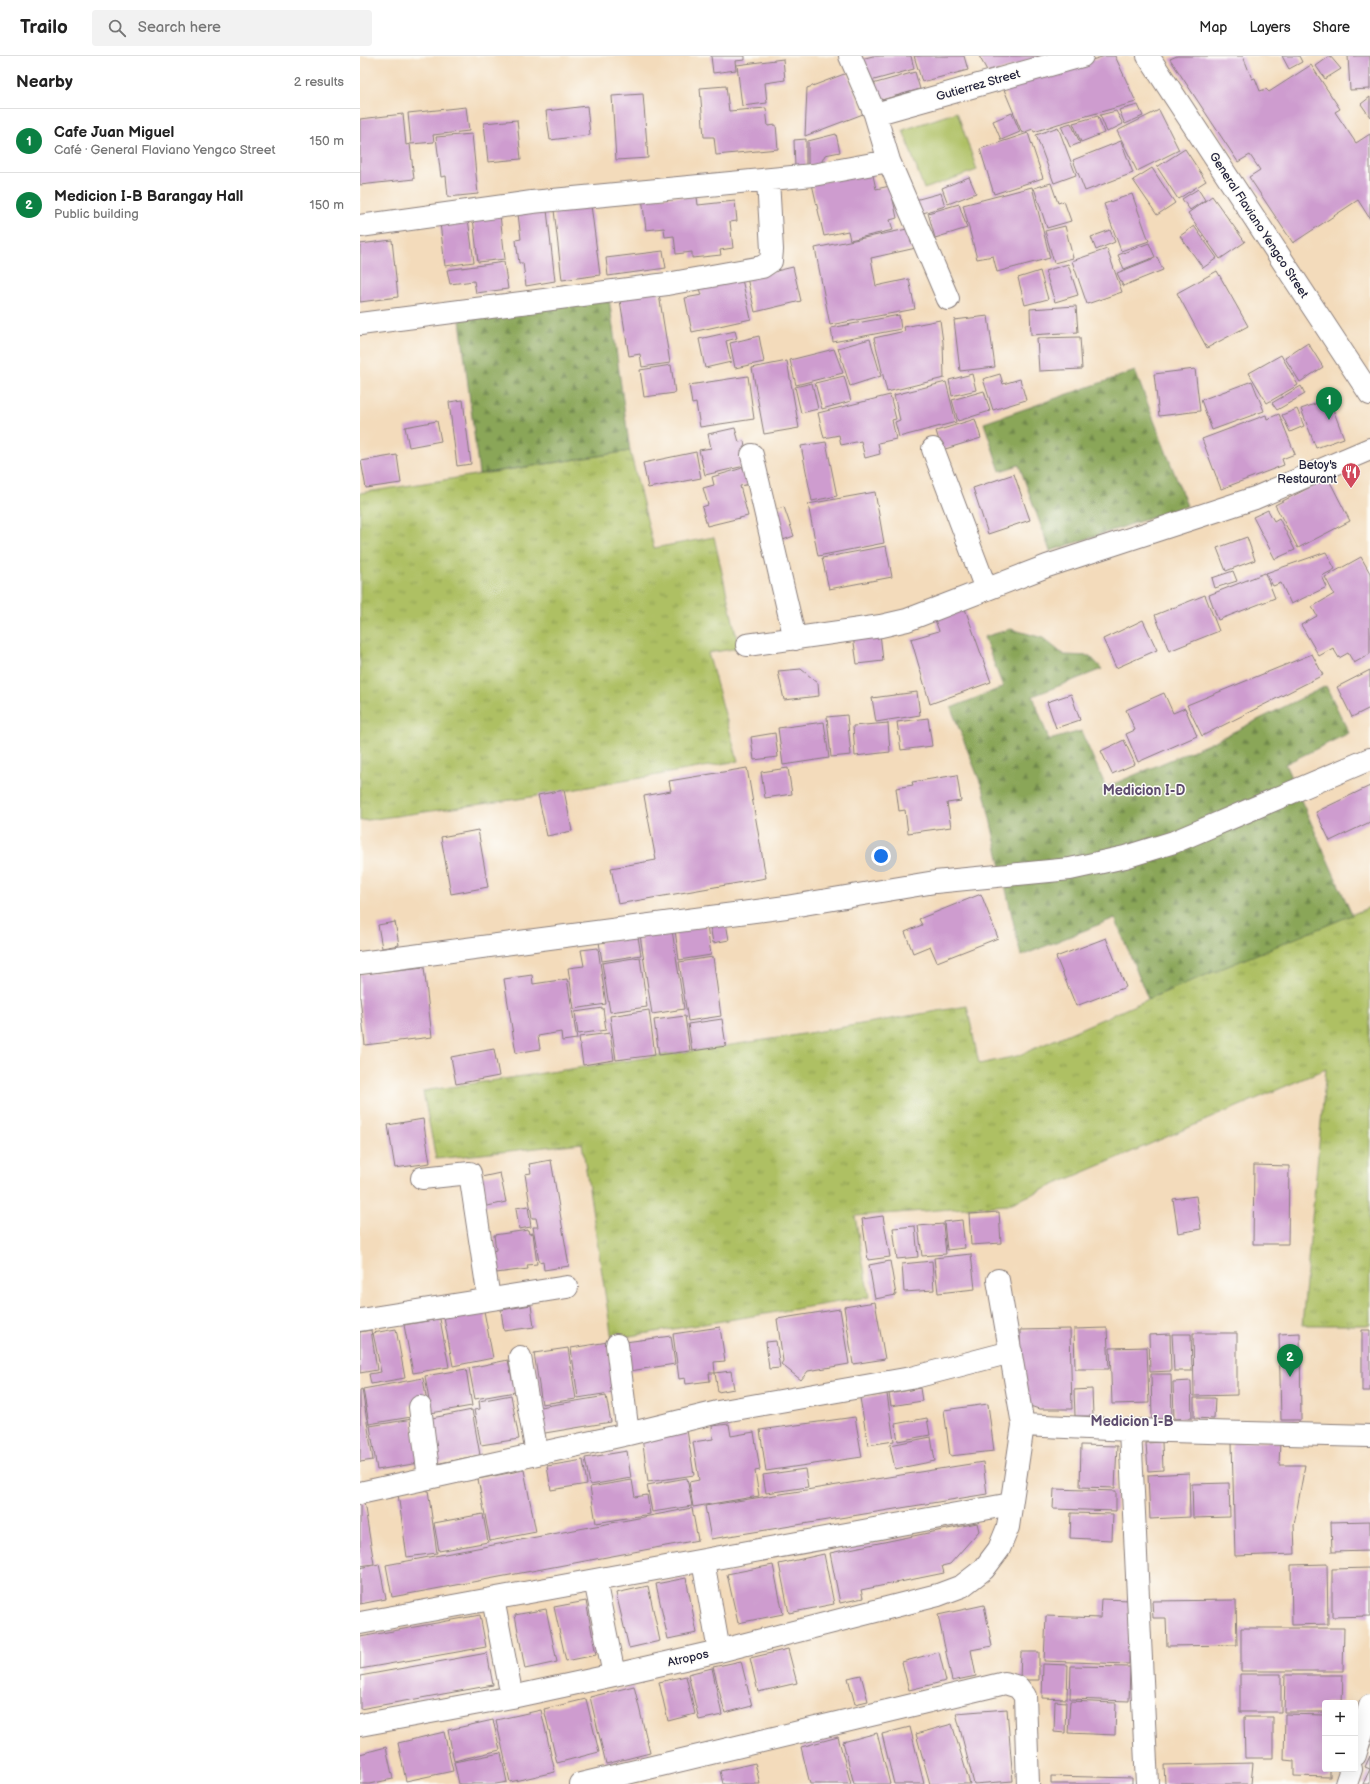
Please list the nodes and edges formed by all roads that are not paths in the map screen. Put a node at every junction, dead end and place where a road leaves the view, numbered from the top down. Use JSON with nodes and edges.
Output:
{"nodes":[{"id":1,"x":850,"y":56,"type":"edge"},
{"id":2,"x":1082,"y":56,"type":"edge"},
{"id":3,"x":1148,"y":56,"type":"edge"},
{"id":4,"x":875,"y":114,"type":"junction"},
{"id":5,"x":889,"y":161,"type":"junction"},
{"id":6,"x":768,"y":180,"type":"junction"},
{"id":7,"x":360,"y":226,"type":"edge"},
{"id":8,"x":948,"y":299,"type":"dead end"},
{"id":9,"x":360,"y":324,"type":"edge"},
{"id":10,"x":1370,"y":394,"type":"edge"},
{"id":11,"x":932,"y":449,"type":"dead end"},
{"id":12,"x":1370,"y":449,"type":"edge"},
{"id":13,"x":752,"y":455,"type":"dead end"},
{"id":14,"x":986,"y":589,"type":"junction"},
{"id":15,"x":795,"y":638,"type":"junction"},
{"id":16,"x":747,"y":645,"type":"dead end"},
{"id":17,"x":1370,"y":759,"type":"edge"},
{"id":18,"x":360,"y":963,"type":"edge"},
{"id":19,"x":422,"y":1178,"type":"dead end"},
{"id":20,"x":998,"y":1280,"type":"dead end"},
{"id":21,"x":567,"y":1287,"type":"dead end"},
{"id":22,"x":489,"y":1300,"type":"junction"},
{"id":23,"x":360,"y":1320,"type":"edge"},
{"id":24,"x":617,"y":1345,"type":"dead end"},
{"id":25,"x":1011,"y":1352,"type":"junction"},
{"id":26,"x":520,"y":1357,"type":"dead end"},
{"id":27,"x":420,"y":1407,"type":"dead end"},
{"id":28,"x":1023,"y":1426,"type":"junction"},
{"id":29,"x":1130,"y":1430,"type":"junction"},
{"id":30,"x":628,"y":1434,"type":"junction"},
{"id":31,"x":1370,"y":1436,"type":"edge"},
{"id":32,"x":537,"y":1454,"type":"junction"},
{"id":33,"x":429,"y":1478,"type":"junction"},
{"id":34,"x":360,"y":1493,"type":"edge"},
{"id":35,"x":1011,"y":1504,"type":"junction"},
{"id":36,"x":703,"y":1561,"type":"junction"},
{"id":37,"x":595,"y":1580,"type":"junction"},
{"id":38,"x":494,"y":1599,"type":"junction"},
{"id":39,"x":360,"y":1623,"type":"edge"},
{"id":40,"x":719,"y":1650,"type":"junction"},
{"id":41,"x":614,"y":1674,"type":"junction"},
{"id":42,"x":512,"y":1696,"type":"junction"},
{"id":43,"x":1370,"y":1706,"type":"edge"},
{"id":44,"x":360,"y":1725,"type":"edge"},
{"id":45,"x":1358,"y":1745,"type":"edge"},
{"id":46,"x":1350,"y":1772,"type":"edge"},
{"id":47,"x":581,"y":1784,"type":"edge"},
{"id":48,"x":1028,"y":1784,"type":"edge"},
{"id":49,"x":1148,"y":1784,"type":"edge"},
{"id":50,"x":1346,"y":1784,"type":"edge"}],
"edges":[{"from":1,"to":4,"type":"street"},
{"from":2,"to":4,"type":"street","name":"Gutierrez Street"},
{"from":3,"to":10,"type":"street","name":"General Flaviano Yengco Street"},
{"from":4,"to":5,"type":"street"},
{"from":5,"to":6,"type":"street"},
{"from":5,"to":8,"type":"street"},
{"from":6,"to":7,"type":"street"},
{"from":6,"to":9,"type":"street"},
{"from":11,"to":14,"type":"street"},
{"from":12,"to":14,"type":"street"},
{"from":13,"to":15,"type":"street"},
{"from":14,"to":15,"type":"street"},
{"from":15,"to":16,"type":"street"},
{"from":17,"to":18,"type":"street"},
{"from":19,"to":22,"type":"street"},
{"from":20,"to":25,"type":"street","name":"Atropos"},
{"from":21,"to":22,"type":"street"},
{"from":22,"to":23,"type":"street"},
{"from":24,"to":30,"type":"street"},
{"from":25,"to":28,"type":"street","name":"Atropos"},
{"from":25,"to":30,"type":"street"},
{"from":26,"to":32,"type":"street"},
{"from":27,"to":33,"type":"street"},
{"from":28,"to":29,"type":"street"},
{"from":28,"to":35,"type":"street","name":"Atropos"},
{"from":29,"to":31,"type":"street"},
{"from":29,"to":49,"type":"street"},
{"from":30,"to":32,"type":"street"},
{"from":32,"to":33,"type":"street"},
{"from":33,"to":34,"type":"street"},
{"from":35,"to":36,"type":"street"},
{"from":35,"to":40,"type":"street","name":"Atropos"},
{"from":36,"to":37,"type":"street"},
{"from":36,"to":40,"type":"street"},
{"from":37,"to":38,"type":"street"},
{"from":37,"to":41,"type":"street"},
{"from":38,"to":39,"type":"street"},
{"from":38,"to":42,"type":"street"},
{"from":40,"to":41,"type":"street","name":"Atropos"},
{"from":41,"to":42,"type":"street","name":"Atropos"},
{"from":42,"to":44,"type":"street","name":"Atropos"},
{"from":43,"to":45,"type":"street"},
{"from":46,"to":50,"type":"street"},
{"from":47,"to":48,"type":"street"}]}
